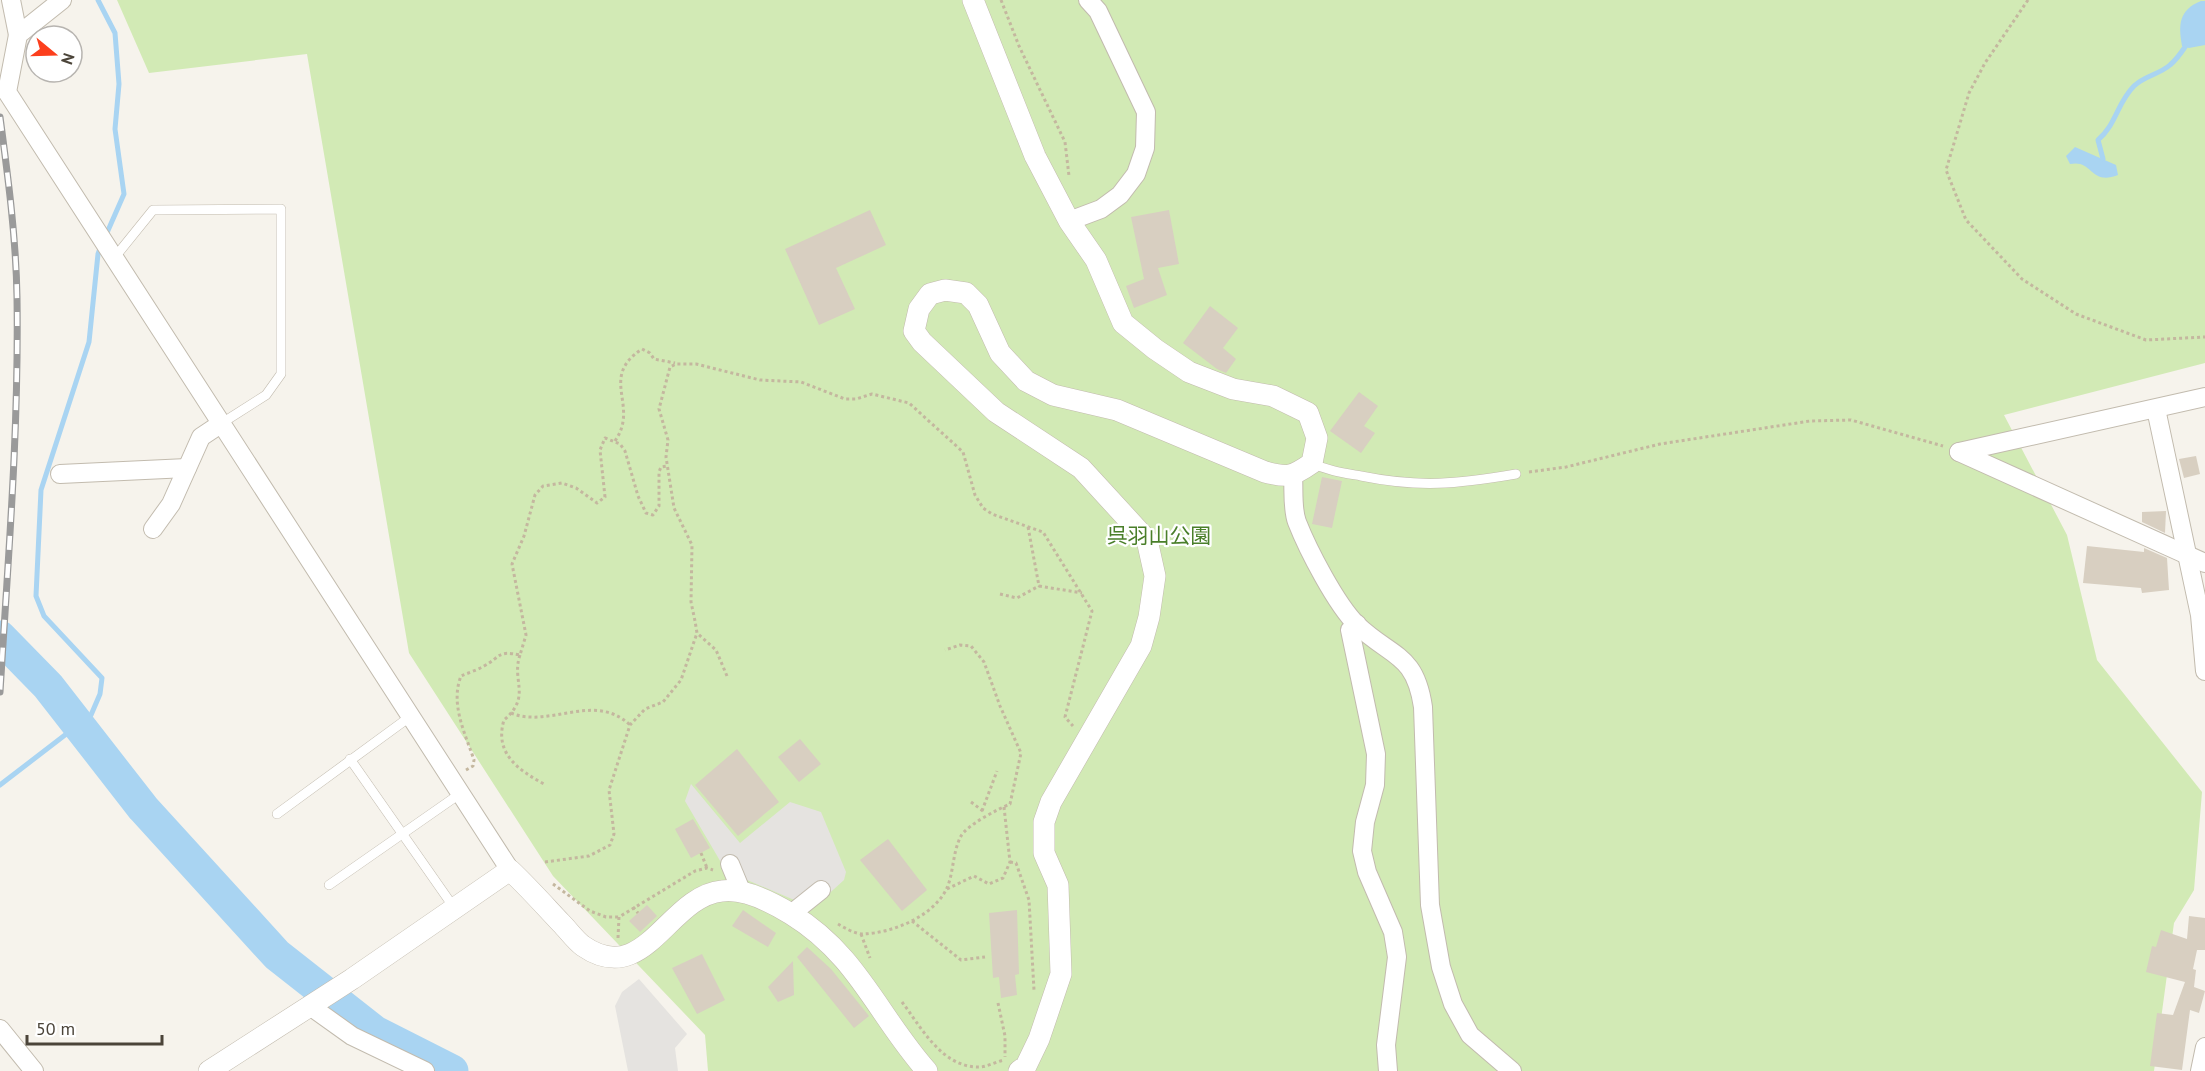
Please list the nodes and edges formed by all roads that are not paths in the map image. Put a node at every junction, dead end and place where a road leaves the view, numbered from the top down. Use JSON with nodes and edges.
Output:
{"nodes":[{"id":1,"x":11,"y":0,"type":"edge"},
{"id":2,"x":62,"y":0,"type":"edge"},
{"id":3,"x":973,"y":0,"type":"edge"},
{"id":4,"x":1088,"y":0,"type":"edge"},
{"id":5,"x":18,"y":35,"type":"junction"},
{"id":6,"x":3,"y":92,"type":"edge"},
{"id":7,"x":1069,"y":221,"type":"junction"},
{"id":8,"x":115,"y":256,"type":"junction"},
{"id":9,"x":2205,"y":397,"type":"edge"},
{"id":10,"x":2156,"y":409,"type":"junction"},
{"id":11,"x":222,"y":423,"type":"junction"},
{"id":12,"x":1312,"y":464,"type":"junction"},
{"id":13,"x":188,"y":468,"type":"junction"},
{"id":14,"x":60,"y":474,"type":"dead end"},
{"id":15,"x":1516,"y":474,"type":"road end"},
{"id":16,"x":1293,"y":476,"type":"junction"},
{"id":17,"x":153,"y":530,"type":"dead end"},
{"id":18,"x":2188,"y":556,"type":"junction"},
{"id":19,"x":2205,"y":563,"type":"edge"},
{"id":20,"x":1357,"y":624,"type":"junction"},
{"id":21,"x":2205,"y":671,"type":"edge"},
{"id":22,"x":411,"y":716,"type":"junction"},
{"id":23,"x":350,"y":759,"type":"junction"},
{"id":24,"x":457,"y":786,"type":"junction"},
{"id":25,"x":277,"y":814,"type":"dead end"},
{"id":26,"x":402,"y":834,"type":"junction"},
{"id":27,"x":517,"y":877,"type":"junction"},
{"id":28,"x":329,"y":885,"type":"dead end"},
{"id":29,"x":821,"y":891,"type":"dead end"},
{"id":30,"x":454,"y":909,"type":"junction"},
{"id":31,"x":791,"y":914,"type":"junction"},
{"id":32,"x":310,"y":1006,"type":"junction"},
{"id":33,"x":0,"y":1029,"type":"edge"},
{"id":34,"x":2205,"y":1047,"type":"edge"},
{"id":35,"x":1012,"y":1065,"type":"edge"},
{"id":36,"x":34,"y":1071,"type":"edge"},
{"id":37,"x":209,"y":1071,"type":"edge"},
{"id":38,"x":425,"y":1071,"type":"edge"},
{"id":39,"x":927,"y":1071,"type":"edge"},
{"id":40,"x":1388,"y":1071,"type":"edge"},
{"id":41,"x":1512,"y":1071,"type":"edge"},
{"id":42,"x":2200,"y":1071,"type":"edge"}],
"edges":[{"from":1,"to":5,"type":"street"},
{"from":2,"to":5,"type":"street"},
{"from":3,"to":7,"type":"street"},
{"from":4,"to":7,"type":"street"},
{"from":5,"to":6,"type":"street"},
{"from":6,"to":8,"type":"street"},
{"from":7,"to":12,"type":"street"},
{"from":8,"to":11,"type":"street"},
{"from":8,"to":11,"type":"lane"},
{"from":9,"to":10,"type":"street"},
{"from":10,"to":18,"type":"street"},
{"from":10,"to":18,"type":"street"},
{"from":11,"to":13,"type":"street"},
{"from":11,"to":22,"type":"street"},
{"from":12,"to":15,"type":"lane"},
{"from":12,"to":16,"type":"street"},
{"from":13,"to":14,"type":"street"},
{"from":13,"to":17,"type":"street"},
{"from":16,"to":20,"type":"street"},
{"from":16,"to":35,"type":"street"},
{"from":18,"to":19,"type":"street"},
{"from":18,"to":21,"type":"street"},
{"from":20,"to":40,"type":"street"},
{"from":20,"to":41,"type":"street"},
{"from":22,"to":23,"type":"lane"},
{"from":22,"to":24,"type":"street"},
{"from":23,"to":25,"type":"lane"},
{"from":23,"to":26,"type":"lane"},
{"from":24,"to":26,"type":"lane"},
{"from":24,"to":27,"type":"street"},
{"from":26,"to":28,"type":"lane"},
{"from":26,"to":30,"type":"lane"},
{"from":27,"to":30,"type":"street"},
{"from":27,"to":31,"type":"street"},
{"from":29,"to":31,"type":"street"},
{"from":30,"to":32,"type":"street"},
{"from":31,"to":39,"type":"street"},
{"from":32,"to":37,"type":"street"},
{"from":32,"to":38,"type":"street"},
{"from":33,"to":36,"type":"street"},
{"from":34,"to":42,"type":"street"}]}
